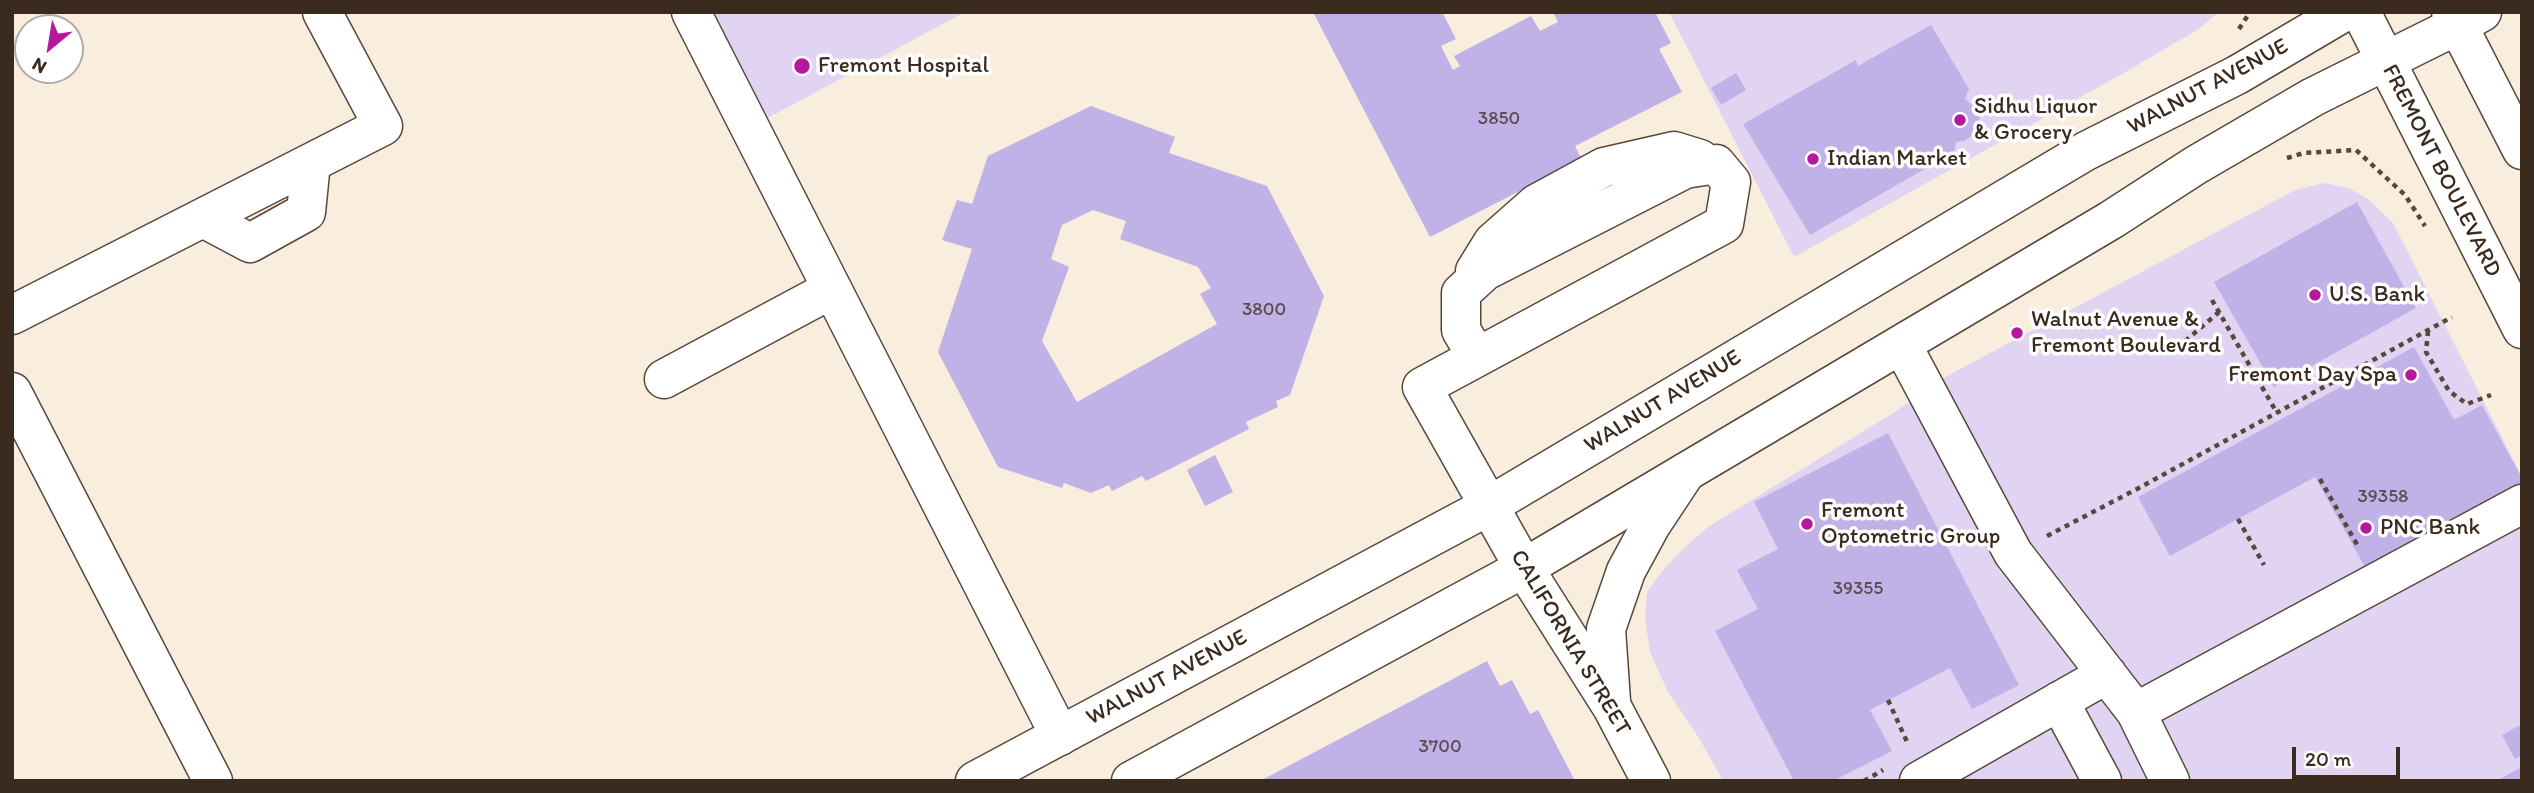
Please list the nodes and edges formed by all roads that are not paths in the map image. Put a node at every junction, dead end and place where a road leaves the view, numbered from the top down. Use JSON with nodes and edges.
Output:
{"nodes":[{"id":1,"x":322,"y":12,"type":"edge"},
{"id":2,"x":691,"y":12,"type":"edge"},
{"id":3,"x":2344,"y":12,"type":"edge"},
{"id":4,"x":2361,"y":12,"type":"edge"},
{"id":5,"x":2464,"y":16,"type":"edge"},
{"id":6,"x":2384,"y":60,"type":"junction"},
{"id":7,"x":2522,"y":150,"type":"edge"},
{"id":8,"x":832,"y":289,"type":"junction"},
{"id":9,"x":12,"y":315,"type":"edge"},
{"id":10,"x":2522,"y":329,"type":"edge"},
{"id":11,"x":1902,"y":345,"type":"junction"},
{"id":12,"x":1477,"y":357,"type":"junction"},
{"id":13,"x":664,"y":379,"type":"dead end"},
{"id":14,"x":15,"y":403,"type":"edge"},
{"id":15,"x":1686,"y":472,"type":"junction"},
{"id":16,"x":2522,"y":504,"type":"edge"},
{"id":17,"x":1487,"y":507,"type":"junction"},
{"id":18,"x":1524,"y":568,"type":"junction"},
{"id":19,"x":2107,"y":674,"type":"junction"},
{"id":20,"x":1612,"y":707,"type":"junction"},
{"id":21,"x":2048,"y":707,"type":"junction"},
{"id":22,"x":2136,"y":712,"type":"junction"},
{"id":23,"x":1059,"y":736,"type":"junction"},
{"id":24,"x":1907,"y":768,"type":"edge"},
{"id":25,"x":213,"y":781,"type":"edge"},
{"id":26,"x":975,"y":781,"type":"edge"},
{"id":27,"x":1132,"y":781,"type":"edge"},
{"id":28,"x":1651,"y":781,"type":"edge"},
{"id":29,"x":2073,"y":781,"type":"edge"},
{"id":30,"x":2102,"y":781,"type":"edge"},
{"id":31,"x":2171,"y":781,"type":"edge"}],
"edges":[{"from":1,"to":9,"type":"main road"},
{"from":2,"to":8,"type":"main road"},
{"from":3,"to":17,"type":"main road","name":"WALNUT AVENUE"},
{"from":4,"to":6,"type":"main road","name":"FREMONT BOULEVARD"},
{"from":5,"to":6,"type":"main road"},
{"from":5,"to":7,"type":"main road"},
{"from":6,"to":10,"type":"main road","name":"FREMONT BOULEVARD"},
{"from":6,"to":11,"type":"main road"},
{"from":8,"to":13,"type":"main road"},
{"from":8,"to":23,"type":"main road"},
{"from":11,"to":15,"type":"main road"},
{"from":11,"to":19,"type":"main road"},
{"from":12,"to":12,"type":"main road"},
{"from":12,"to":17,"type":"main road","name":"CALIFORNIA STREET"},
{"from":14,"to":25,"type":"main road"},
{"from":15,"to":18,"type":"main road"},
{"from":15,"to":20,"type":"main road"},
{"from":16,"to":22,"type":"main road"},
{"from":17,"to":18,"type":"main road","name":"CALIFORNIA STREET"},
{"from":17,"to":23,"type":"main road","name":"WALNUT AVENUE"},
{"from":18,"to":20,"type":"main road","name":"CALIFORNIA STREET"},
{"from":18,"to":27,"type":"main road"},
{"from":19,"to":21,"type":"main road"},
{"from":19,"to":22,"type":"main road"},
{"from":20,"to":28,"type":"main road","name":"CALIFORNIA STREET"},
{"from":21,"to":24,"type":"main road"},
{"from":21,"to":29,"type":"main road"},
{"from":21,"to":30,"type":"main road"},
{"from":22,"to":31,"type":"main road"},
{"from":23,"to":26,"type":"main road","name":"WALNUT AVENUE"}]}
